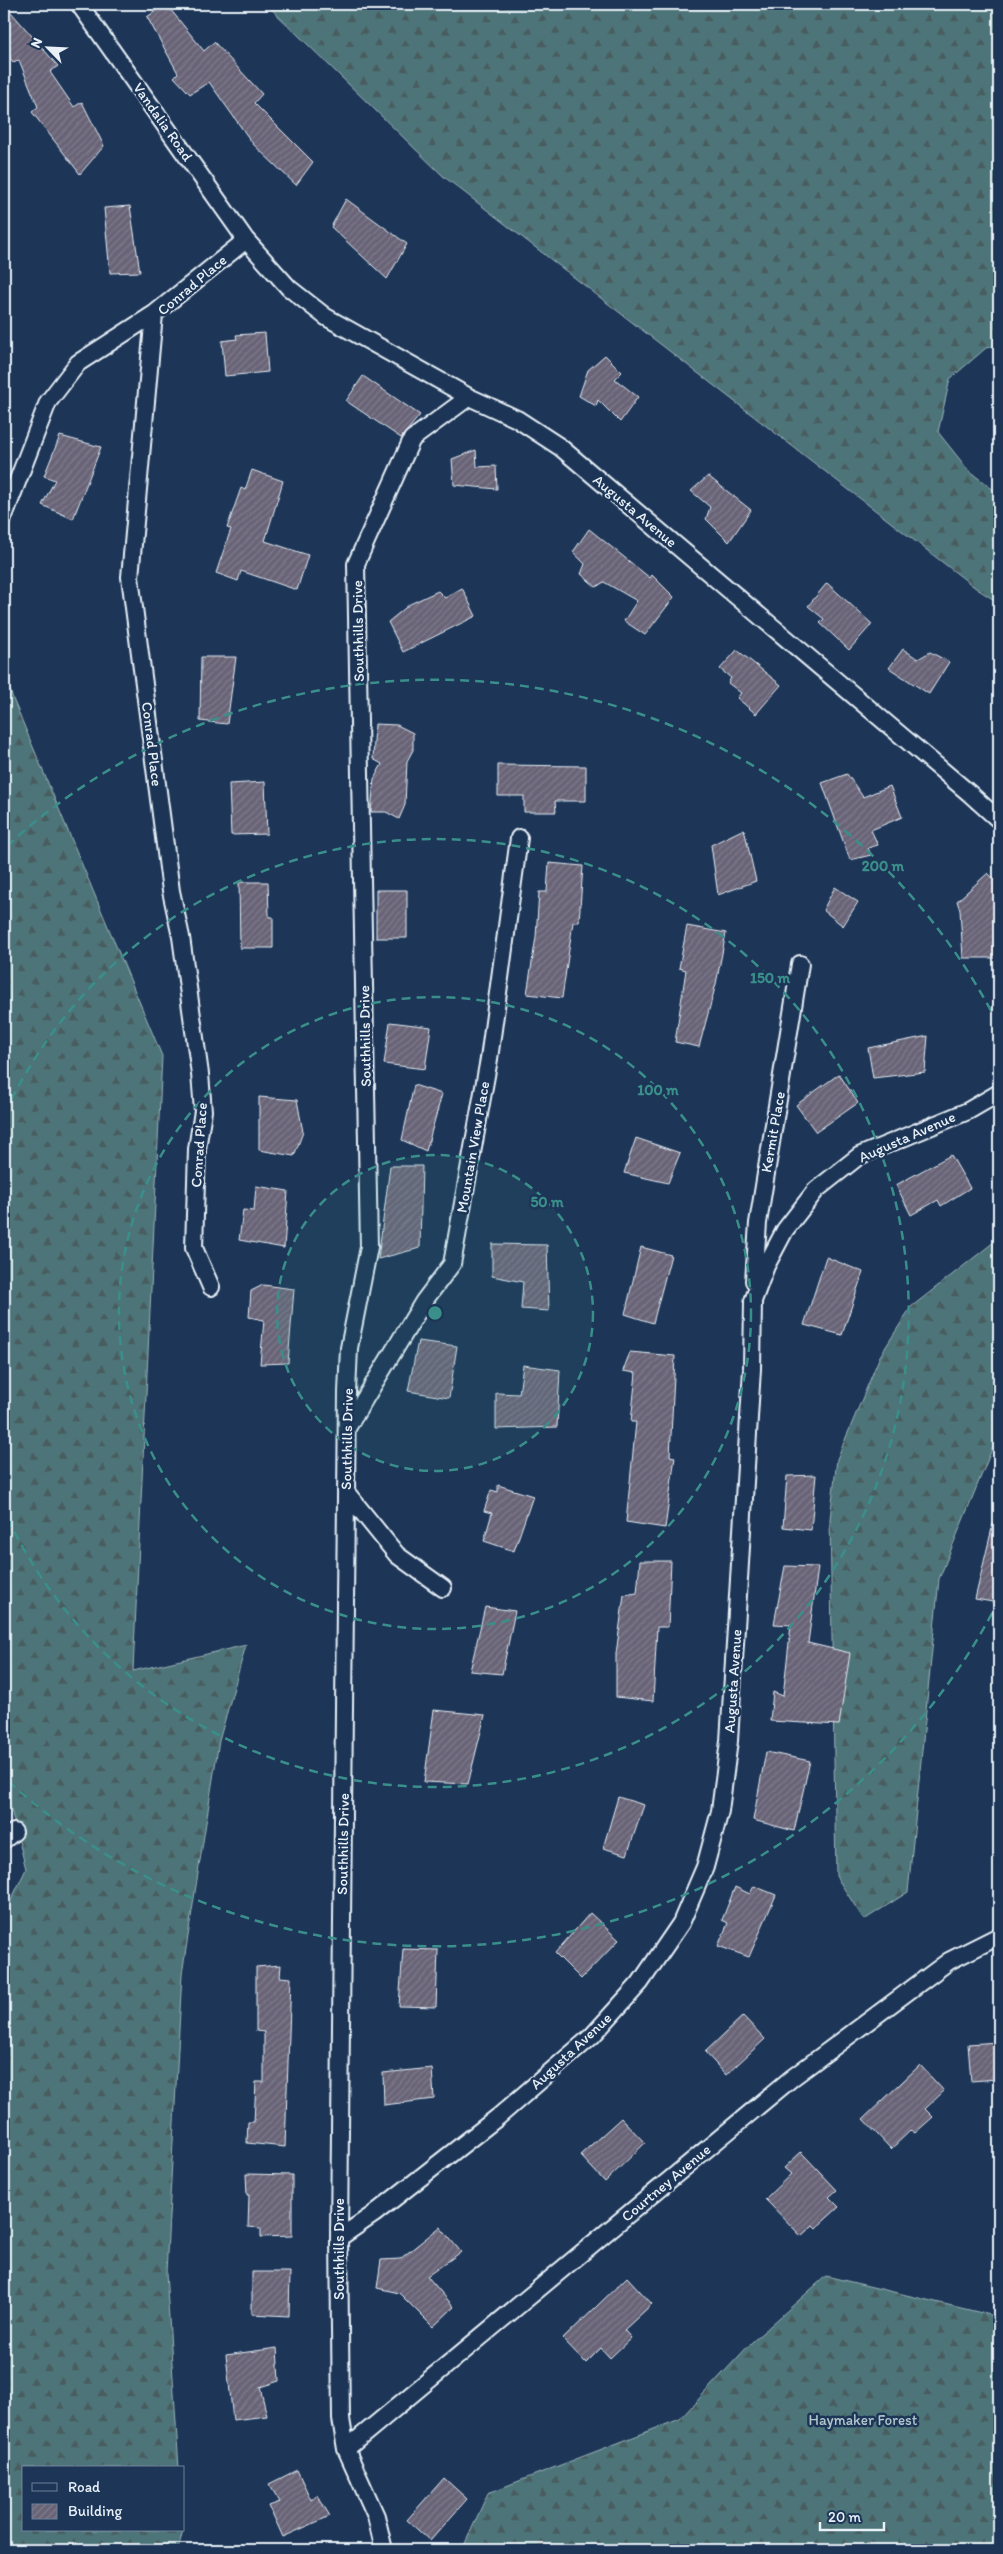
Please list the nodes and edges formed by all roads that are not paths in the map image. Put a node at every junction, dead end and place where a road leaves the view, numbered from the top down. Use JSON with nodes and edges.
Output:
{"nodes":[{"id":1,"x":80,"y":4,"type":"edge"},
{"id":2,"x":246,"y":240,"type":"junction"},
{"id":3,"x":154,"y":314,"type":"junction"},
{"id":4,"x":469,"y":398,"type":"junction"},
{"id":5,"x":4,"y":516,"type":"edge"},
{"id":6,"x":999,"y":820,"type":"edge"},
{"id":7,"x":519,"y":838,"type":"dead end"},
{"id":8,"x":800,"y":964,"type":"dead end"},
{"id":9,"x":999,"y":1093,"type":"edge"},
{"id":10,"x":211,"y":1287,"type":"dead end"},
{"id":11,"x":753,"y":1301,"type":"junction"},
{"id":12,"x":347,"y":1428,"type":"junction"},
{"id":13,"x":346,"y":1492,"type":"junction"},
{"id":14,"x":442,"y":1588,"type":"dead end"},
{"id":15,"x":999,"y":1936,"type":"edge"},
{"id":16,"x":339,"y":2238,"type":"junction"},
{"id":17,"x":346,"y":2450,"type":"junction"},
{"id":18,"x":384,"y":2550,"type":"edge"}],
"edges":[{"from":1,"to":2,"type":"street","name":"Vandalia Road"},
{"from":2,"to":3,"type":"street","name":"Conrad Place"},
{"from":2,"to":4,"type":"street","name":"Augusta Avenue"},
{"from":3,"to":5,"type":"street"},
{"from":3,"to":10,"type":"street","name":"Conrad Place"},
{"from":4,"to":6,"type":"street","name":"Augusta Avenue"},
{"from":4,"to":12,"type":"street","name":"Southhills Drive"},
{"from":7,"to":12,"type":"street","name":"Mountain View Place"},
{"from":8,"to":11,"type":"street","name":"Kermit Place"},
{"from":9,"to":11,"type":"street","name":"Augusta Avenue"},
{"from":11,"to":16,"type":"street","name":"Augusta Avenue"},
{"from":12,"to":13,"type":"street","name":"Southhills Drive"},
{"from":13,"to":14,"type":"street"},
{"from":13,"to":16,"type":"street","name":"Southhills Drive"},
{"from":15,"to":17,"type":"street","name":"Courtney Avenue"},
{"from":16,"to":17,"type":"street","name":"Southhills Drive"},
{"from":17,"to":18,"type":"street","name":"Southhills Drive"}]}
